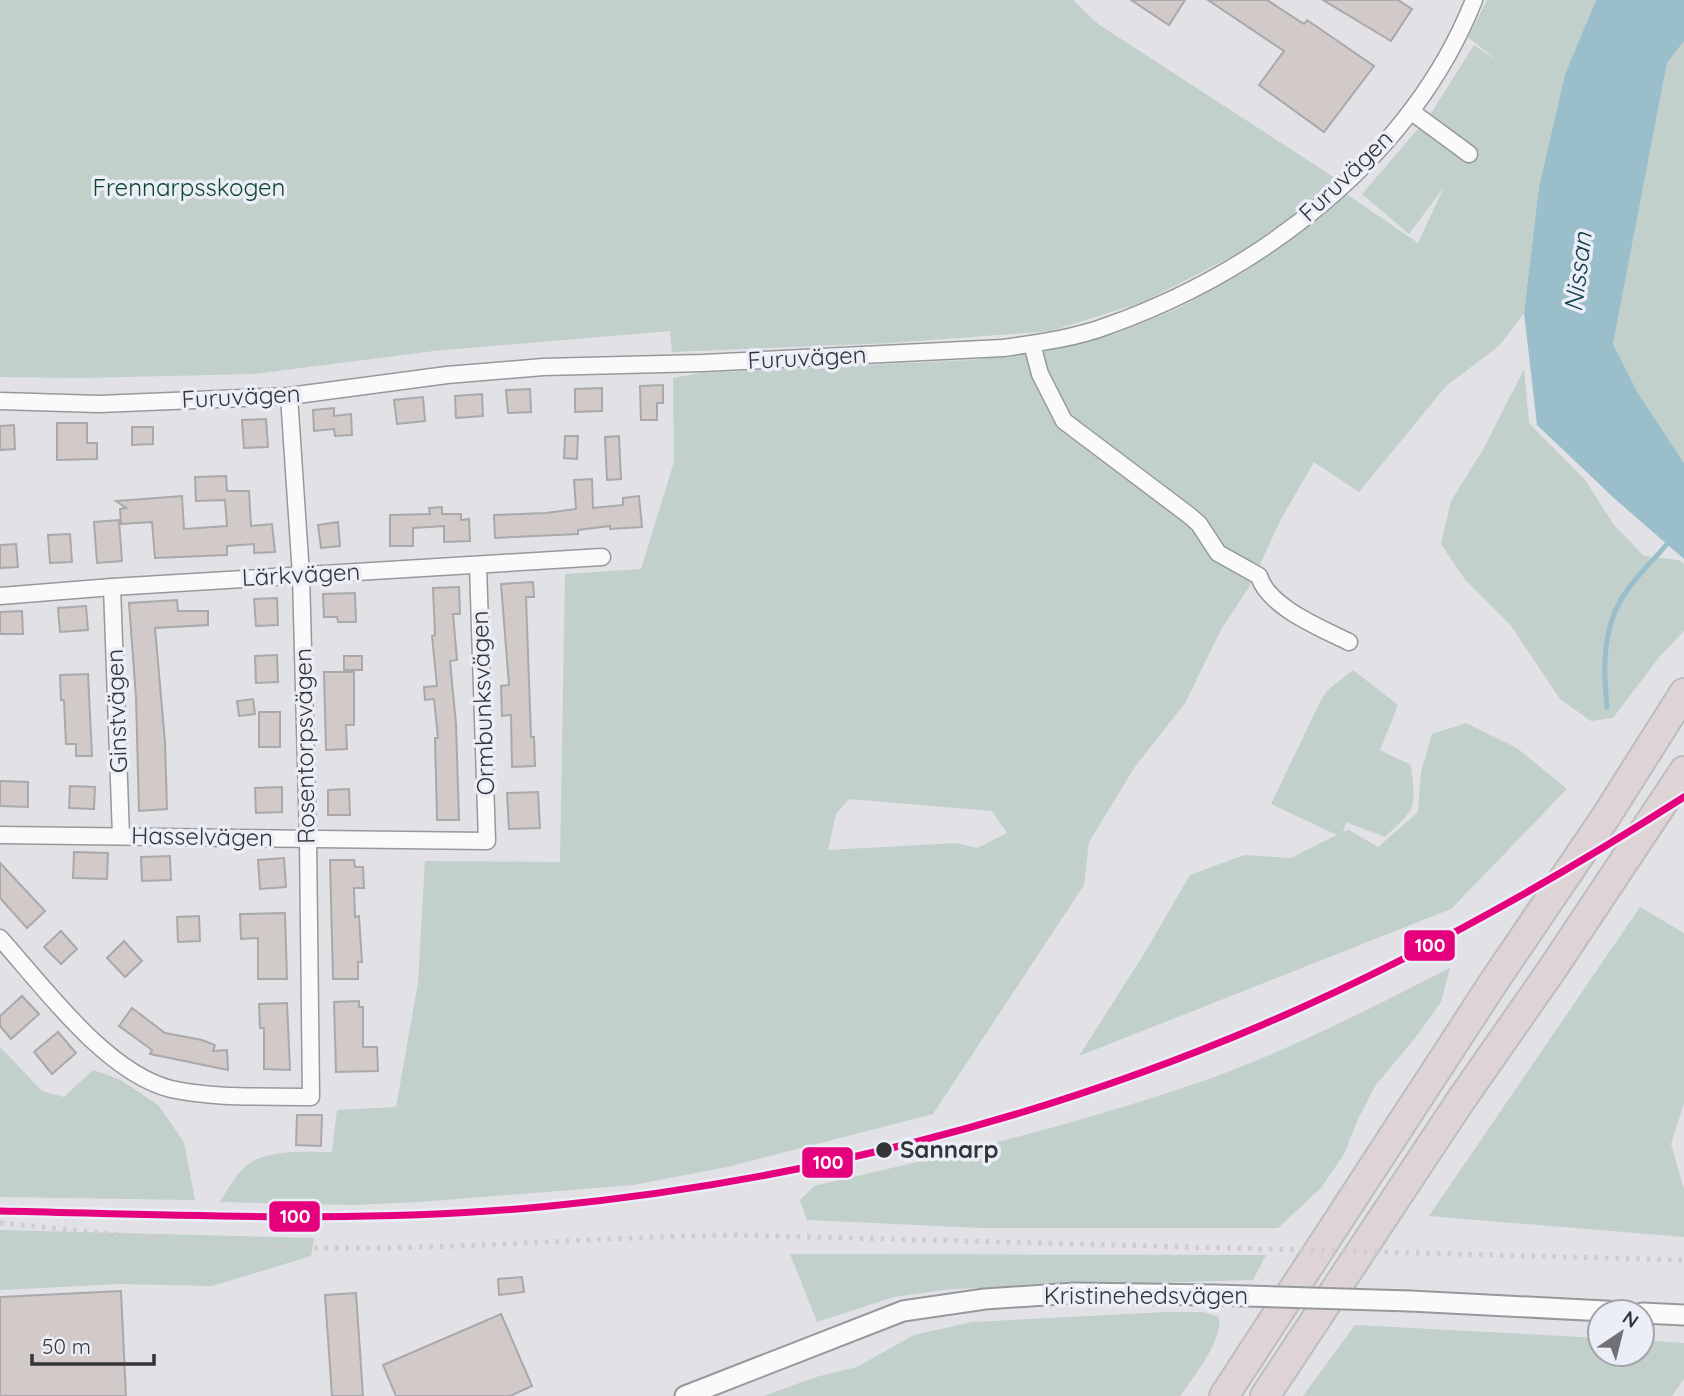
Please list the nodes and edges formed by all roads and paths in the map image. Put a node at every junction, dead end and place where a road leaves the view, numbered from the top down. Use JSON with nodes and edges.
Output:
{"nodes":[{"id":1,"x":1474,"y":0,"type":"edge"},
{"id":2,"x":1412,"y":112,"type":"junction"},
{"id":3,"x":1469,"y":154,"type":"dead end"},
{"id":4,"x":1032,"y":344,"type":"junction"},
{"id":5,"x":289,"y":396,"type":"junction"},
{"id":6,"x":0,"y":401,"type":"edge"},
{"id":7,"x":602,"y":557,"type":"dead end"},
{"id":8,"x":478,"y":565,"type":"junction"},
{"id":9,"x":301,"y":575,"type":"junction"},
{"id":10,"x":112,"y":587,"type":"junction"},
{"id":11,"x":0,"y":596,"type":"edge"},
{"id":12,"x":1349,"y":642,"type":"dead end"},
{"id":13,"x":1684,"y":693,"type":"edge"},
{"id":14,"x":1684,"y":771,"type":"edge"},
{"id":15,"x":0,"y":835,"type":"edge"},
{"id":16,"x":121,"y":836,"type":"junction"},
{"id":17,"x":308,"y":839,"type":"junction"},
{"id":18,"x":487,"y":841,"type":"joint"},
{"id":19,"x":0,"y":937,"type":"edge"},
{"id":20,"x":1586,"y":1310,"type":"edge"},
{"id":21,"x":1656,"y":1314,"type":"edge"},
{"id":22,"x":1684,"y":1315,"type":"edge"},
{"id":23,"x":685,"y":1396,"type":"edge"},
{"id":24,"x":1224,"y":1396,"type":"edge"},
{"id":25,"x":1265,"y":1396,"type":"edge"}],
"edges":[{"from":1,"to":2,"type":"street","name":"Furuvägen"},
{"from":2,"to":3,"type":"street"},
{"from":2,"to":4,"type":"street","name":"Furuvägen"},
{"from":4,"to":5,"type":"street","name":"Furuvägen"},
{"from":4,"to":12,"type":"street"},
{"from":5,"to":6,"type":"street","name":"Furuvägen"},
{"from":5,"to":9,"type":"street","name":"Rosentorpsvägen"},
{"from":7,"to":8,"type":"street","name":"Lärkvägen"},
{"from":8,"to":9,"type":"street","name":"Lärkvägen"},
{"from":8,"to":18,"type":"street","name":"Ormbunksvägen"},
{"from":9,"to":10,"type":"street","name":"Lärkvägen"},
{"from":9,"to":17,"type":"street","name":"Rosentorpsvägen"},
{"from":10,"to":11,"type":"street","name":"Lärkvägen"},
{"from":10,"to":16,"type":"street","name":"Ginstvägen"},
{"from":13,"to":24,"type":"highway"},
{"from":14,"to":25,"type":"highway"},
{"from":15,"to":16,"type":"street","name":"Hasselvägen"},
{"from":16,"to":17,"type":"street","name":"Hasselvägen"},
{"from":17,"to":18,"type":"street","name":"Hasselvägen"},
{"from":17,"to":19,"type":"street","name":"Rosentorpsvägen"},
{"from":20,"to":23,"type":"street","name":"Kristinehedsvägen","bridge":true},
{"from":21,"to":22,"type":"street"}]}
